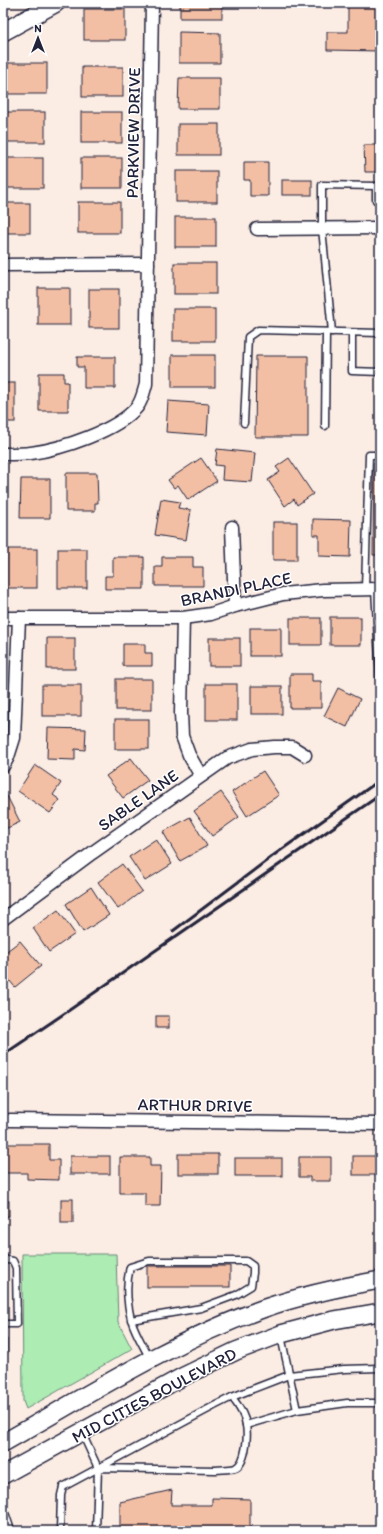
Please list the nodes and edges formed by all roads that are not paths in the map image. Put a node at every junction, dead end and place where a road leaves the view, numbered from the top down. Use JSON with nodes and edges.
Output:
{"nodes":[{"id":1,"x":56,"y":3,"type":"edge"},
{"id":2,"x":152,"y":3,"type":"edge"},
{"id":3,"x":3,"y":32,"type":"edge"},
{"id":4,"x":380,"y":200,"type":"edge"},
{"id":5,"x":322,"y":228,"type":"junction"},
{"id":6,"x":380,"y":228,"type":"edge"},
{"id":7,"x":257,"y":229,"type":"dead end"},
{"id":8,"x":148,"y":264,"type":"junction"},
{"id":9,"x":3,"y":265,"type":"edge"},
{"id":10,"x":329,"y":332,"type":"junction"},
{"id":11,"x":352,"y":332,"type":"junction"},
{"id":12,"x":380,"y":333,"type":"edge"},
{"id":13,"x":380,"y":372,"type":"edge"},
{"id":14,"x":244,"y":423,"type":"dead end"},
{"id":15,"x":325,"y":426,"type":"dead end"},
{"id":16,"x":3,"y":454,"type":"edge"},
{"id":17,"x":380,"y":455,"type":"edge"},
{"id":18,"x":232,"y":527,"type":"dead end"},
{"id":19,"x":374,"y":589,"type":"edge"},
{"id":20,"x":235,"y":606,"type":"junction"},
{"id":21,"x":3,"y":618,"type":"edge"},
{"id":22,"x":19,"y":618,"type":"junction"},
{"id":23,"x":183,"y":618,"type":"junction"},
{"id":24,"x":380,"y":678,"type":"edge"},
{"id":25,"x":305,"y":755,"type":"dead end"},
{"id":26,"x":3,"y":766,"type":"edge"},
{"id":27,"x":201,"y":776,"type":"junction"},
{"id":28,"x":3,"y":919,"type":"edge"},
{"id":29,"x":10,"y":1120,"type":"dead end"},
{"id":30,"x":380,"y":1124,"type":"edge"},
{"id":31,"x":3,"y":1259,"type":"edge"},
{"id":32,"x":380,"y":1280,"type":"edge"},
{"id":33,"x":380,"y":1312,"type":"edge"},
{"id":34,"x":132,"y":1320,"type":"junction"},
{"id":35,"x":3,"y":1324,"type":"edge"},
{"id":36,"x":281,"y":1334,"type":"junction"},
{"id":37,"x":150,"y":1359,"type":"junction"},
{"id":38,"x":380,"y":1368,"type":"edge"},
{"id":39,"x":290,"y":1375,"type":"junction"},
{"id":40,"x":232,"y":1397,"type":"junction"},
{"id":41,"x":380,"y":1403,"type":"edge"},
{"id":42,"x":297,"y":1410,"type":"junction"},
{"id":43,"x":246,"y":1425,"type":"junction"},
{"id":44,"x":82,"y":1433,"type":"junction"},
{"id":45,"x":3,"y":1443,"type":"edge"},
{"id":46,"x":98,"y":1468,"type":"junction"},
{"id":47,"x":3,"y":1476,"type":"edge"},
{"id":48,"x":3,"y":1516,"type":"edge"},
{"id":49,"x":8,"y":1531,"type":"edge"},
{"id":50,"x":60,"y":1531,"type":"edge"},
{"id":51,"x":96,"y":1531,"type":"edge"}],
"edges":[{"from":1,"to":3,"type":"main road"},
{"from":2,"to":8,"type":"street","name":"PARKVIEW DRIVE"},
{"from":4,"to":5,"type":"lane"},
{"from":5,"to":6,"type":"street"},
{"from":5,"to":7,"type":"street"},
{"from":5,"to":10,"type":"lane"},
{"from":8,"to":9,"type":"street"},
{"from":8,"to":16,"type":"street","name":"PARKVIEW DRIVE"},
{"from":10,"to":11,"type":"lane"},
{"from":10,"to":14,"type":"lane"},
{"from":10,"to":15,"type":"lane"},
{"from":11,"to":12,"type":"lane"},
{"from":11,"to":13,"type":"lane"},
{"from":17,"to":19,"type":"lane"},
{"from":18,"to":20,"type":"street"},
{"from":19,"to":20,"type":"street","name":"BRANDI PLACE"},
{"from":19,"to":24,"type":"lane"},
{"from":20,"to":23,"type":"street","name":"BRANDI PLACE"},
{"from":21,"to":22,"type":"street","name":"BRANDI PLACE"},
{"from":22,"to":23,"type":"street","name":"BRANDI PLACE"},
{"from":22,"to":26,"type":"street"},
{"from":23,"to":27,"type":"street"},
{"from":25,"to":27,"type":"street","name":"SABLE LANE"},
{"from":27,"to":28,"type":"street","name":"SABLE LANE"},
{"from":29,"to":30,"type":"street","name":"ARTHUR DRIVE"},
{"from":31,"to":35,"type":"lane"},
{"from":32,"to":37,"type":"main road","name":"MID CITIES BOULEVARD"},
{"from":33,"to":36,"type":"main road","name":"MID CITIES BOULEVARD"},
{"from":34,"to":34,"type":"lane"},
{"from":34,"to":37,"type":"lane"},
{"from":36,"to":39,"type":"lane"},
{"from":36,"to":44,"type":"main road","name":"MID CITIES BOULEVARD"},
{"from":37,"to":45,"type":"main road","name":"MID CITIES BOULEVARD"},
{"from":38,"to":39,"type":"lane"},
{"from":39,"to":40,"type":"lane"},
{"from":39,"to":42,"type":"lane"},
{"from":40,"to":43,"type":"lane"},
{"from":40,"to":46,"type":"lane"},
{"from":41,"to":42,"type":"lane"},
{"from":42,"to":43,"type":"lane"},
{"from":43,"to":46,"type":"lane"},
{"from":44,"to":46,"type":"lane"},
{"from":44,"to":47,"type":"main road","name":"MID CITIES BOULEVARD"},
{"from":46,"to":50,"type":"lane"},
{"from":46,"to":51,"type":"lane"},
{"from":48,"to":49,"type":"street"}]}
